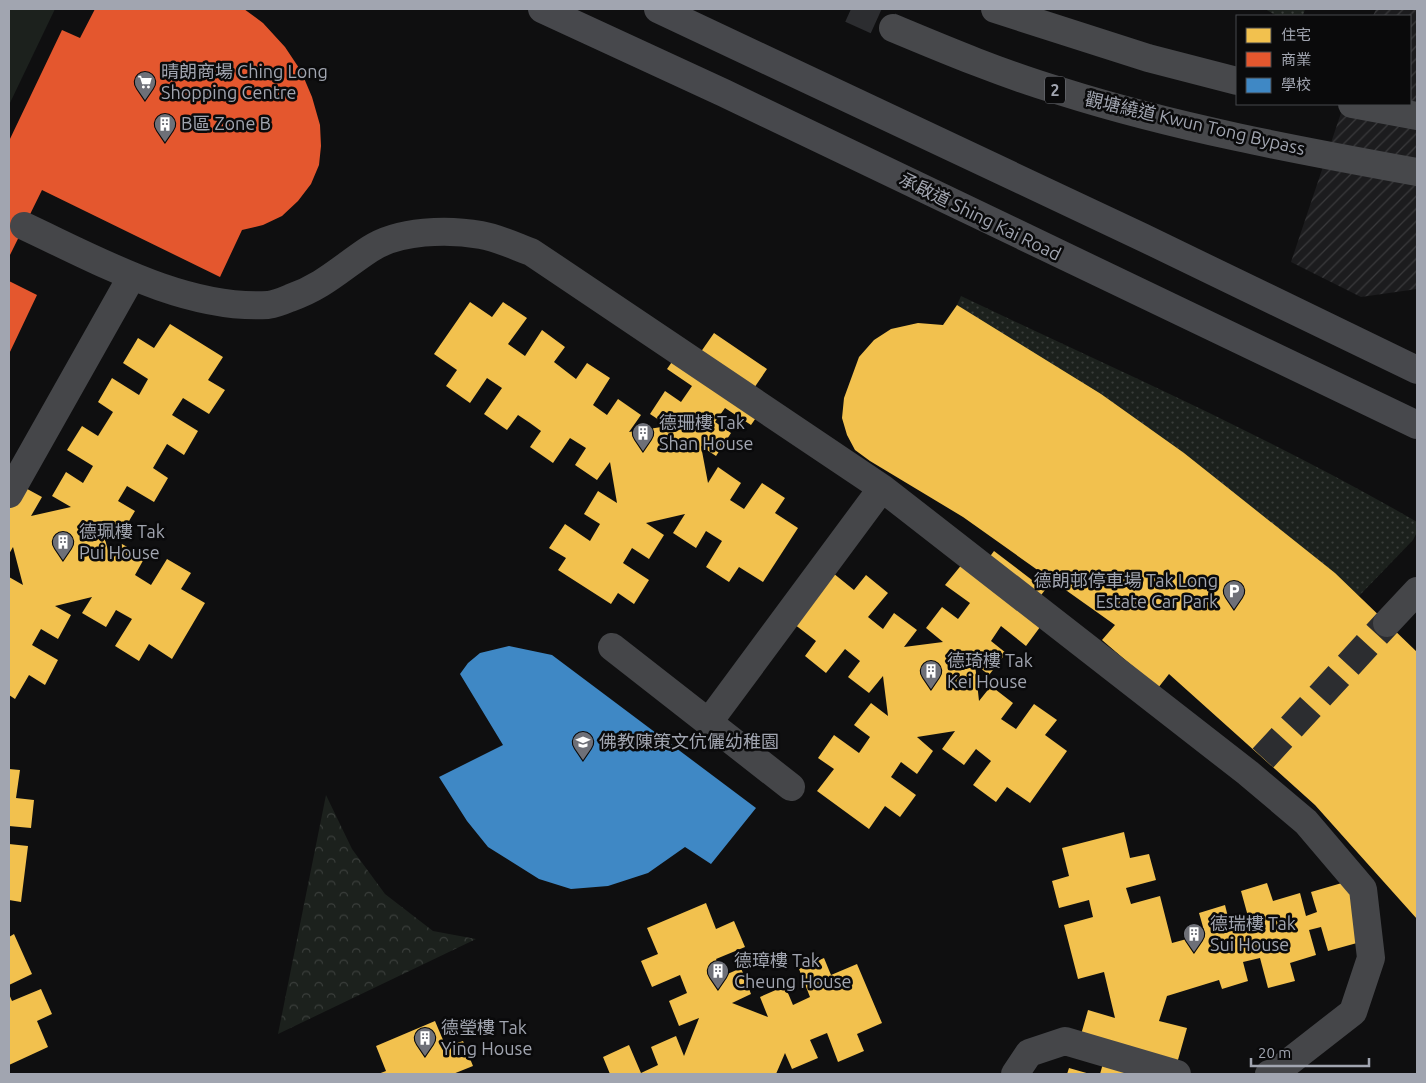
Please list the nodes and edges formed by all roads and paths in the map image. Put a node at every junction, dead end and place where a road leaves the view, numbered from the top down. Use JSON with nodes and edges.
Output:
{"nodes":[{"id":1,"x":542,"y":9,"type":"edge"},
{"id":2,"x":658,"y":9,"type":"edge"},
{"id":3,"x":995,"y":9,"type":"edge"},
{"id":4,"x":893,"y":28,"type":"tunnel mouth"},
{"id":5,"x":1236,"y":81,"type":"edge"},
{"id":6,"x":1357,"y":105,"type":"edge"},
{"id":7,"x":1417,"y":116,"type":"edge"},
{"id":8,"x":1417,"y":172,"type":"edge"},
{"id":9,"x":24,"y":226,"type":"dead end"},
{"id":10,"x":132,"y":276,"type":"junction"},
{"id":11,"x":1417,"y":370,"type":"edge"},
{"id":12,"x":1417,"y":425,"type":"edge"},
{"id":13,"x":882,"y":488,"type":"junction"},
{"id":14,"x":9,"y":494,"type":"edge"},
{"id":15,"x":1417,"y":591,"type":"edge"},
{"id":16,"x":1388,"y":623,"type":"tunnel mouth"},
{"id":17,"x":612,"y":647,"type":"dead end"},
{"id":18,"x":708,"y":723,"type":"junction"},
{"id":19,"x":791,"y":787,"type":"dead end"},
{"id":20,"x":1015,"y":1074,"type":"edge"},
{"id":21,"x":1178,"y":1074,"type":"edge"},
{"id":22,"x":1269,"y":1074,"type":"edge"}],
"edges":[{"from":1,"to":12,"type":"main road","name":"承啟道 Shing Kai Road"},
{"from":2,"to":11,"type":"main road"},
{"from":3,"to":5,"type":"highway"},
{"from":4,"to":8,"type":"highway","name":"觀塘繞道 Kwun Tong Bypass","number":"2"},
{"from":6,"to":7,"type":"highway"},
{"from":9,"to":10,"type":"lane"},
{"from":10,"to":13,"type":"lane"},
{"from":10,"to":14,"type":"lane"},
{"from":13,"to":18,"type":"lane"},
{"from":13,"to":22,"type":"lane"},
{"from":15,"to":16,"type":"lane"},
{"from":17,"to":18,"type":"lane"},
{"from":18,"to":19,"type":"lane"},
{"from":20,"to":21,"type":"lane"}]}
